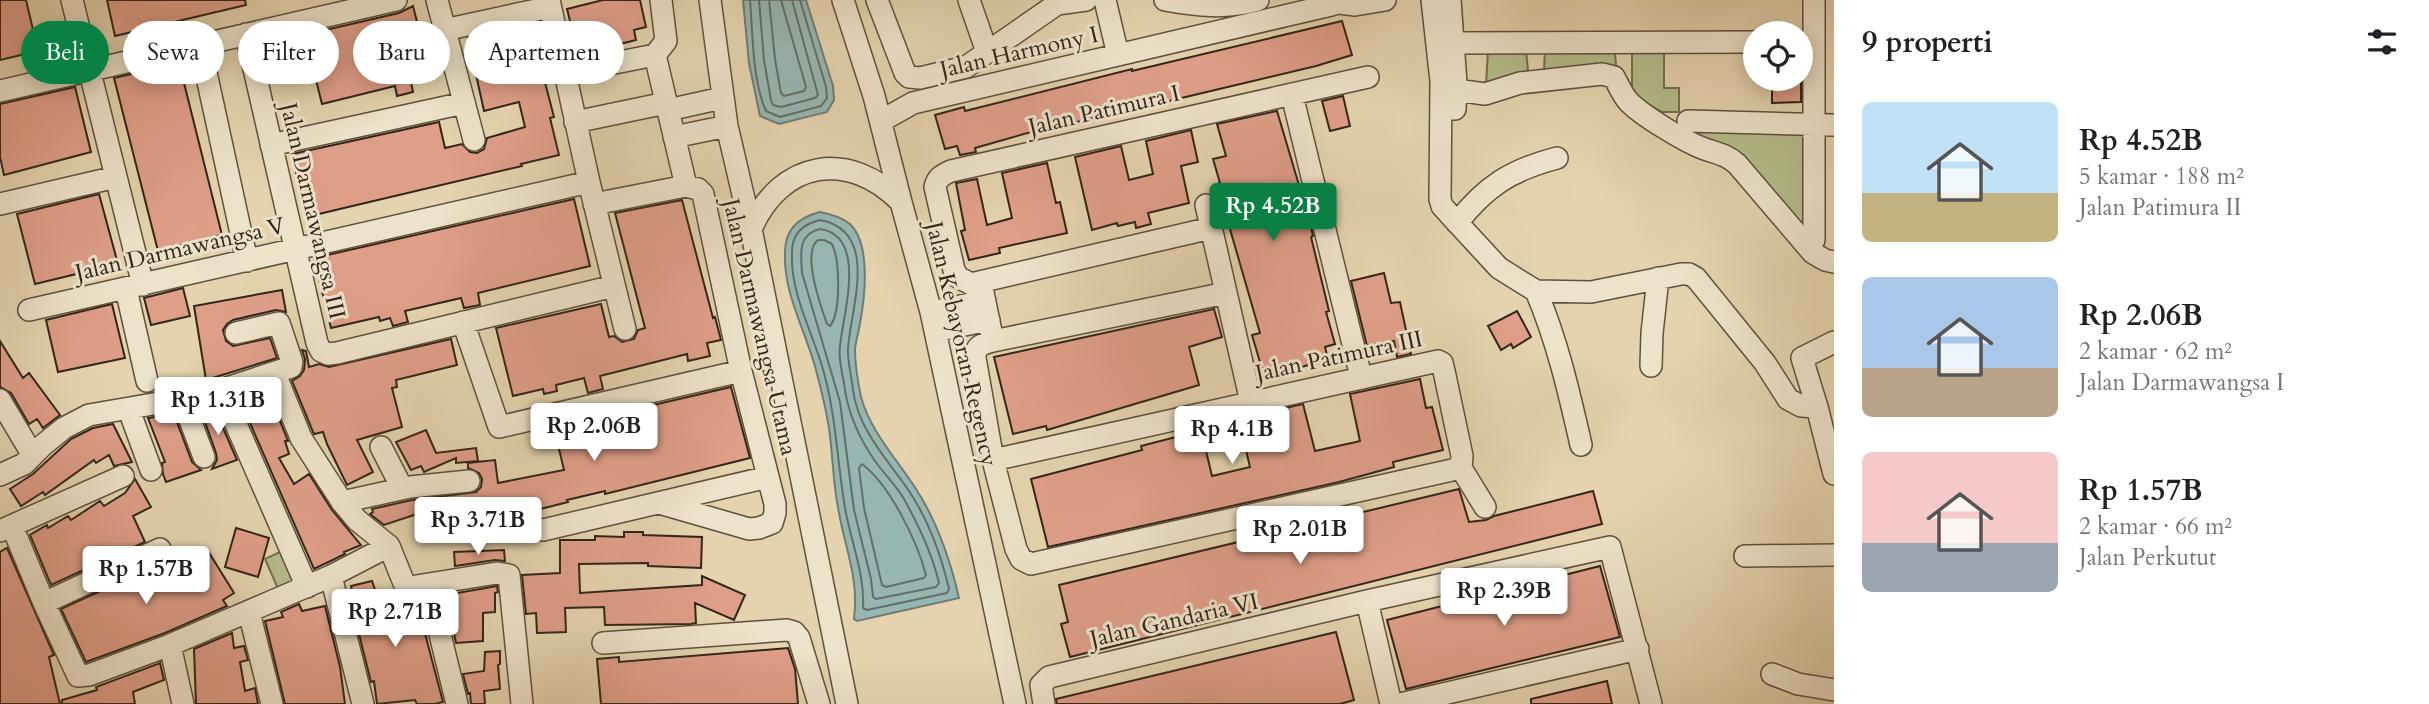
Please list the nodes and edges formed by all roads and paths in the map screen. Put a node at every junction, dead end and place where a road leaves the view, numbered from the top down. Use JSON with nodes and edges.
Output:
{"nodes":[{"id":1,"x":72,"y":0,"type":"edge"},
{"id":2,"x":396,"y":0,"type":"edge"},
{"id":3,"x":436,"y":0,"type":"edge"},
{"id":4,"x":661,"y":0,"type":"edge"},
{"id":5,"x":710,"y":0,"type":"edge"},
{"id":6,"x":843,"y":0,"type":"edge"},
{"id":7,"x":877,"y":0,"type":"edge"},
{"id":8,"x":968,"y":0,"type":"edge"},
{"id":9,"x":1086,"y":0,"type":"edge"},
{"id":10,"x":1105,"y":0,"type":"edge"},
{"id":11,"x":1165,"y":0,"type":"edge"},
{"id":12,"x":1385,"y":0,"type":"edge"},
{"id":13,"x":1432,"y":0,"type":"edge"},
{"id":14,"x":1450,"y":0,"type":"edge"},
{"id":15,"x":1814,"y":0,"type":"edge"},
{"id":16,"x":1248,"y":1,"type":"edge"},
{"id":17,"x":1343,"y":1,"type":"edge"},
{"id":18,"x":1056,"y":2,"type":"edge"},
{"id":19,"x":550,"y":3,"type":"edge"},
{"id":20,"x":77,"y":21,"type":"edge"},
{"id":21,"x":303,"y":21,"type":"edge"},
{"id":22,"x":442,"y":21,"type":"edge"},
{"id":23,"x":554,"y":21,"type":"edge"},
{"id":24,"x":450,"y":28,"type":"edge"},
{"id":25,"x":1540,"y":42,"type":"junction"},
{"id":26,"x":1622,"y":42,"type":"junction"},
{"id":27,"x":1743,"y":42,"type":"edge"},
{"id":28,"x":1816,"y":42,"type":"edge"},
{"id":29,"x":1453,"y":43,"type":"junction"},
{"id":30,"x":450,"y":52,"type":"edge"},
{"id":31,"x":988,"y":52,"type":"junction"},
{"id":32,"x":655,"y":55,"type":"junction"},
{"id":33,"x":1118,"y":55,"type":"junction"},
{"id":34,"x":624,"y":61,"type":"edge"},
{"id":35,"x":1622,"y":71,"type":"dead end"},
{"id":36,"x":1539,"y":73,"type":"dead end"},
{"id":37,"x":1368,"y":77,"type":"dead end"},
{"id":38,"x":33,"y":84,"type":"edge"},
{"id":39,"x":93,"y":84,"type":"edge"},
{"id":40,"x":208,"y":84,"type":"edge"},
{"id":41,"x":257,"y":84,"type":"edge"},
{"id":42,"x":567,"y":84,"type":"edge"},
{"id":43,"x":0,"y":92,"type":"edge"},
{"id":44,"x":1292,"y":95,"type":"junction"},
{"id":45,"x":874,"y":96,"type":"junction"},
{"id":46,"x":722,"y":98,"type":"junction"},
{"id":47,"x":464,"y":103,"type":"junction"},
{"id":48,"x":914,"y":103,"type":"junction"},
{"id":49,"x":667,"y":107,"type":"junction"},
{"id":50,"x":881,"y":121,"type":"junction"},
{"id":51,"x":1688,"y":121,"type":"dead end"},
{"id":52,"x":575,"y":122,"type":"junction"},
{"id":53,"x":1824,"y":125,"type":"edge"},
{"id":54,"x":727,"y":126,"type":"junction"},
{"id":55,"x":674,"y":137,"type":"junction"},
{"id":56,"x":474,"y":140,"type":"dead end"},
{"id":57,"x":271,"y":145,"type":"junction"},
{"id":58,"x":1557,"y":158,"type":"dead end"},
{"id":59,"x":116,"y":177,"type":"junction"},
{"id":60,"x":589,"y":183,"type":"junction"},
{"id":61,"x":686,"y":186,"type":"junction"},
{"id":62,"x":901,"y":202,"type":"junction"},
{"id":63,"x":0,"y":204,"type":"edge"},
{"id":64,"x":594,"y":204,"type":"junction"},
{"id":65,"x":1206,"y":205,"type":"dead end"},
{"id":66,"x":1824,"y":205,"type":"edge"},
{"id":67,"x":1457,"y":223,"type":"junction"},
{"id":68,"x":1211,"y":228,"type":"junction"},
{"id":69,"x":751,"y":229,"type":"junction"},
{"id":70,"x":1814,"y":240,"type":"dead end"},
{"id":71,"x":296,"y":250,"type":"junction"},
{"id":72,"x":247,"y":261,"type":"junction"},
{"id":73,"x":1834,"y":262,"type":"edge"},
{"id":74,"x":1658,"y":278,"type":"junction"},
{"id":75,"x":614,"y":286,"type":"junction"},
{"id":76,"x":134,"y":287,"type":"junction"},
{"id":77,"x":1536,"y":291,"type":"junction"},
{"id":78,"x":1226,"y":293,"type":"junction"},
{"id":79,"x":29,"y":310,"type":"dead end"},
{"id":80,"x":987,"y":311,"type":"junction"},
{"id":81,"x":463,"y":322,"type":"junction"},
{"id":82,"x":933,"y":322,"type":"junction"},
{"id":83,"x":625,"y":329,"type":"dead end"},
{"id":84,"x":236,"y":333,"type":"dead end"},
{"id":85,"x":1834,"y":342,"type":"edge"},
{"id":86,"x":1651,"y":366,"type":"dead end"},
{"id":87,"x":741,"y":371,"type":"junction"},
{"id":88,"x":275,"y":374,"type":"junction"},
{"id":89,"x":1361,"y":377,"type":"junction"},
{"id":90,"x":147,"y":381,"type":"dead end"},
{"id":91,"x":221,"y":390,"type":"junction"},
{"id":92,"x":182,"y":399,"type":"junction"},
{"id":93,"x":0,"y":400,"type":"edge"},
{"id":94,"x":1251,"y":402,"type":"junction"},
{"id":95,"x":1817,"y":407,"type":"junction"},
{"id":96,"x":129,"y":410,"type":"junction"},
{"id":97,"x":1581,"y":444,"type":"dead end"},
{"id":98,"x":381,"y":447,"type":"dead end"},
{"id":99,"x":32,"y":454,"type":"junction"},
{"id":100,"x":204,"y":457,"type":"dead end"},
{"id":101,"x":993,"y":460,"type":"junction"},
{"id":102,"x":1461,"y":468,"type":"junction"},
{"id":103,"x":150,"y":470,"type":"dead end"},
{"id":104,"x":1834,"y":474,"type":"edge"},
{"id":105,"x":0,"y":475,"type":"edge"},
{"id":106,"x":123,"y":476,"type":"dead end"},
{"id":107,"x":768,"y":477,"type":"junction"},
{"id":108,"x":469,"y":481,"type":"dead end"},
{"id":109,"x":402,"y":488,"type":"junction"},
{"id":110,"x":342,"y":502,"type":"junction"},
{"id":111,"x":659,"y":503,"type":"junction"},
{"id":112,"x":1485,"y":507,"type":"dead end"},
{"id":113,"x":6,"y":529,"type":"edge"},
{"id":114,"x":543,"y":530,"type":"dead end"},
{"id":115,"x":389,"y":546,"type":"junction"},
{"id":116,"x":160,"y":549,"type":"dead end"},
{"id":117,"x":1834,"y":555,"type":"edge"},
{"id":118,"x":1745,"y":556,"type":"dead end"},
{"id":119,"x":331,"y":576,"type":"junction"},
{"id":120,"x":428,"y":585,"type":"junction"},
{"id":121,"x":307,"y":587,"type":"junction"},
{"id":122,"x":1367,"y":601,"type":"junction"},
{"id":123,"x":44,"y":603,"type":"junction"},
{"id":124,"x":249,"y":612,"type":"junction"},
{"id":125,"x":603,"y":643,"type":"dead end"},
{"id":126,"x":170,"y":645,"type":"junction"},
{"id":127,"x":1638,"y":649,"type":"junction"},
{"id":128,"x":1772,"y":674,"type":"dead end"},
{"id":129,"x":1834,"y":690,"type":"edge"},
{"id":130,"x":183,"y":704,"type":"edge"},
{"id":131,"x":272,"y":704,"type":"edge"},
{"id":132,"x":363,"y":704,"type":"edge"},
{"id":133,"x":457,"y":704,"type":"edge"},
{"id":134,"x":522,"y":704,"type":"edge"},
{"id":135,"x":819,"y":704,"type":"edge"},
{"id":136,"x":847,"y":704,"type":"edge"},
{"id":137,"x":1014,"y":704,"type":"edge"},
{"id":138,"x":1044,"y":704,"type":"edge"},
{"id":139,"x":1391,"y":704,"type":"edge"},
{"id":140,"x":1400,"y":704,"type":"edge"},
{"id":141,"x":1651,"y":704,"type":"edge"}],
"edges":[{"from":1,"to":20,"type":"street"},
{"from":2,"to":21,"type":"street"},
{"from":3,"to":22,"type":"street"},
{"from":4,"to":32,"type":"street","name":"Jalan Darmawangsa Utama"},
{"from":5,"to":46,"type":"street"},
{"from":6,"to":45,"type":"street","name":"Jalan Kebayoran Regency"},
{"from":7,"to":31,"type":"street"},
{"from":8,"to":31,"type":"street"},
{"from":9,"to":18,"type":"street"},
{"from":10,"to":33,"type":"street"},
{"from":11,"to":16,"type":"street"},
{"from":12,"to":17,"type":"street","name":"Jalan Harmony I"},
{"from":13,"to":67,"type":"street"},
{"from":14,"to":29,"type":"street"},
{"from":15,"to":28,"type":"street"},
{"from":17,"to":33,"type":"street","name":"Jalan Harmony I"},
{"from":18,"to":31,"type":"street"},
{"from":19,"to":23,"type":"street"},
{"from":19,"to":24,"type":"street"},
{"from":25,"to":26,"type":"street"},
{"from":25,"to":29,"type":"street"},
{"from":25,"to":36,"type":"street"},
{"from":26,"to":27,"type":"street"},
{"from":26,"to":35,"type":"street"},
{"from":28,"to":53,"type":"street"},
{"from":29,"to":73,"type":"street"},
{"from":30,"to":47,"type":"street"},
{"from":32,"to":34,"type":"street"},
{"from":32,"to":49,"type":"street","name":"Jalan Darmawangsa Utama"},
{"from":33,"to":48,"type":"street","name":"Jalan Harmony I"},
{"from":37,"to":44,"type":"street","name":"Jalan Patimura I"},
{"from":38,"to":43,"type":"street"},
{"from":39,"to":59,"type":"street"},
{"from":40,"to":72,"type":"street"},
{"from":41,"to":57,"type":"street","name":"Jalan Darmawangsa III"},
{"from":42,"to":52,"type":"street"},
{"from":44,"to":80,"type":"street","name":"Jalan Patimura I"},
{"from":44,"to":89,"type":"street"},
{"from":45,"to":48,"type":"street","name":"Jalan Harmony I"},
{"from":45,"to":50,"type":"street","name":"Jalan Kebayoran Regency"},
{"from":46,"to":49,"type":"street"},
{"from":46,"to":54,"type":"street"},
{"from":47,"to":56,"type":"street"},
{"from":47,"to":57,"type":"street"},
{"from":48,"to":50,"type":"street","name":"Jalan Harmony I"},
{"from":49,"to":52,"type":"street"},
{"from":49,"to":55,"type":"street","name":"Jalan Darmawangsa Utama"},
{"from":50,"to":62,"type":"street","name":"Jalan Kebayoran Regency"},
{"from":51,"to":53,"type":"street"},
{"from":52,"to":60,"type":"street"},
{"from":53,"to":66,"type":"street"},
{"from":54,"to":55,"type":"street"},
{"from":54,"to":69,"type":"street"},
{"from":55,"to":61,"type":"street","name":"Jalan Darmawangsa Utama"},
{"from":57,"to":71,"type":"street","name":"Jalan Darmawangsa III"},
{"from":58,"to":67,"type":"street"},
{"from":59,"to":63,"type":"street"},
{"from":59,"to":76,"type":"street"},
{"from":60,"to":64,"type":"street"},
{"from":60,"to":71,"type":"street","name":"Jalan Darmawangsa V"},
{"from":61,"to":64,"type":"street"},
{"from":61,"to":87,"type":"street","name":"Jalan Darmawangsa Utama"},
{"from":62,"to":69,"type":"street"},
{"from":62,"to":82,"type":"street","name":"Jalan Kebayoran Regency"},
{"from":64,"to":75,"type":"street"},
{"from":65,"to":68,"type":"street"},
{"from":66,"to":70,"type":"street"},
{"from":67,"to":77,"type":"street"},
{"from":68,"to":78,"type":"street"},
{"from":68,"to":80,"type":"street"},
{"from":69,"to":136,"type":"street"},
{"from":71,"to":72,"type":"street","name":"Jalan Darmawangsa V"},
{"from":71,"to":81,"type":"street","name":"Jalan Darmawangsa III"},
{"from":72,"to":76,"type":"street","name":"Jalan Darmawangsa V"},
{"from":74,"to":77,"type":"street"},
{"from":74,"to":86,"type":"street"},
{"from":74,"to":95,"type":"street"},
{"from":75,"to":81,"type":"street","name":"Jalan Darmawangsa III"},
{"from":75,"to":83,"type":"street"},
{"from":76,"to":79,"type":"street","name":"Jalan Darmawangsa V"},
{"from":76,"to":90,"type":"street"},
{"from":77,"to":97,"type":"street"},
{"from":78,"to":80,"type":"street"},
{"from":78,"to":94,"type":"street"},
{"from":80,"to":82,"type":"street"},
{"from":80,"to":101,"type":"street"},
{"from":81,"to":87,"type":"street"},
{"from":82,"to":137,"type":"street","name":"Jalan Kebayoran Regency"},
{"from":84,"to":88,"type":"street"},
{"from":85,"to":95,"type":"street"},
{"from":87,"to":107,"type":"street","name":"Jalan Darmawangsa Utama"},
{"from":88,"to":91,"type":"street"},
{"from":88,"to":110,"type":"street"},
{"from":89,"to":94,"type":"street","name":"Jalan Patimura III"},
{"from":89,"to":102,"type":"street","name":"Jalan Patimura III"},
{"from":91,"to":92,"type":"street"},
{"from":91,"to":121,"type":"street"},
{"from":92,"to":96,"type":"street"},
{"from":92,"to":100,"type":"street"},
{"from":93,"to":99,"type":"street"},
{"from":94,"to":101,"type":"street","name":"Jalan Patimura III"},
{"from":95,"to":104,"type":"street"},
{"from":96,"to":99,"type":"street"},
{"from":96,"to":103,"type":"street"},
{"from":98,"to":109,"type":"street"},
{"from":99,"to":105,"type":"street"},
{"from":101,"to":102,"type":"street"},
{"from":102,"to":112,"type":"street"},
{"from":106,"to":113,"type":"street"},
{"from":107,"to":111,"type":"street"},
{"from":107,"to":111,"type":"street","name":"Jalan Darmawangsa Utama"},
{"from":108,"to":109,"type":"street"},
{"from":109,"to":110,"type":"street"},
{"from":110,"to":115,"type":"street"},
{"from":111,"to":114,"type":"street"},
{"from":113,"to":123,"type":"street"},
{"from":115,"to":119,"type":"street"},
{"from":115,"to":120,"type":"street"},
{"from":116,"to":123,"type":"street"},
{"from":117,"to":118,"type":"street"},
{"from":119,"to":121,"type":"street"},
{"from":119,"to":132,"type":"street"},
{"from":120,"to":133,"type":"street"},
{"from":120,"to":134,"type":"street"},
{"from":121,"to":124,"type":"street"},
{"from":122,"to":127,"type":"street","name":"Jalan Gandaria VI"},
{"from":122,"to":138,"type":"street","name":"Jalan Gandaria VI"},
{"from":122,"to":139,"type":"street"},
{"from":123,"to":126,"type":"street"},
{"from":124,"to":126,"type":"street"},
{"from":124,"to":131,"type":"street"},
{"from":125,"to":135,"type":"street"},
{"from":126,"to":130,"type":"street"},
{"from":127,"to":140,"type":"street"},
{"from":127,"to":141,"type":"street","name":"Jalan Gandaria VI"},
{"from":128,"to":129,"type":"street"}]}
